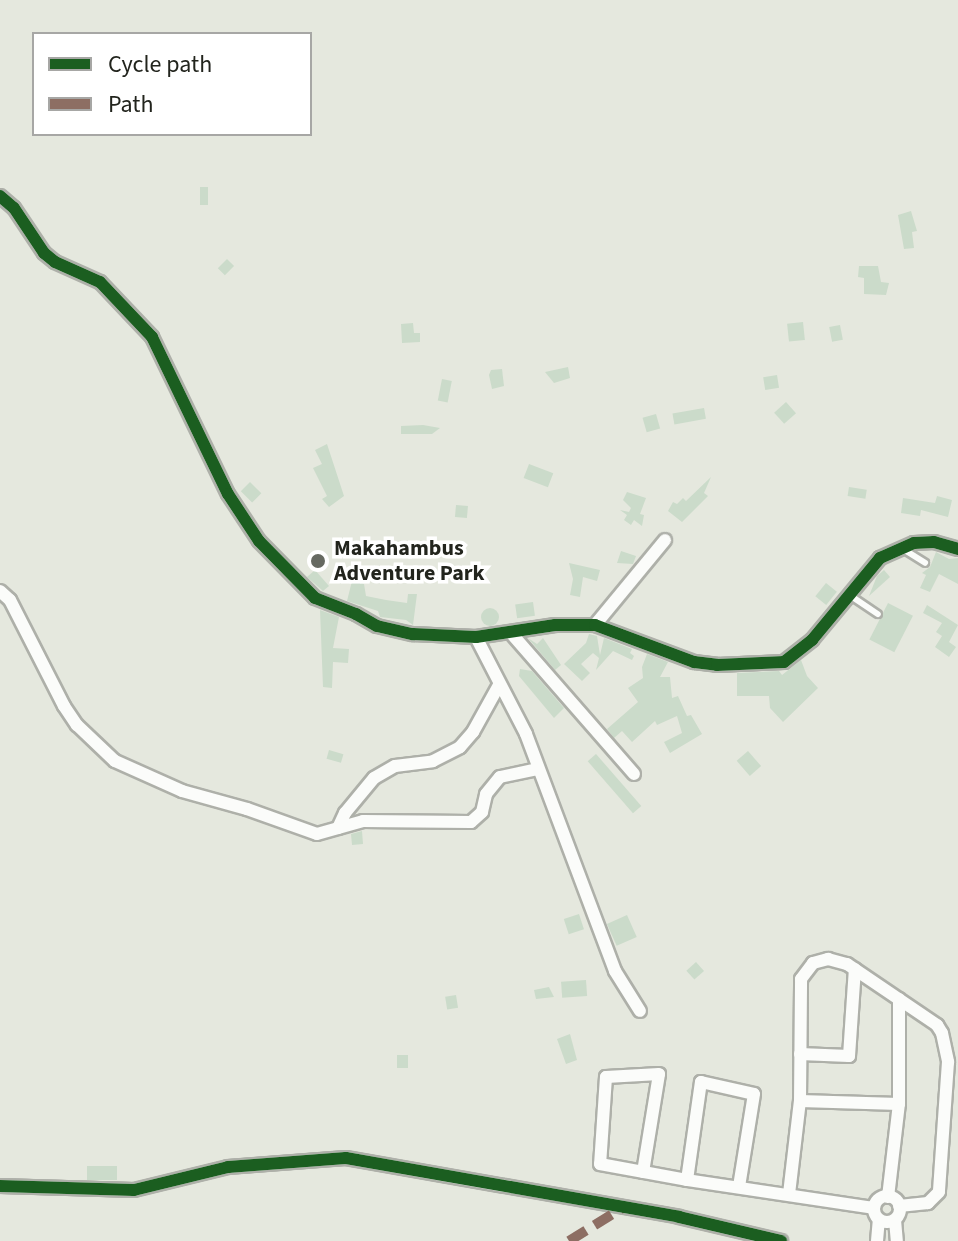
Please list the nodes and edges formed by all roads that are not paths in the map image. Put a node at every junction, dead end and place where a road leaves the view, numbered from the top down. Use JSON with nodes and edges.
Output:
{"nodes":[{"id":1,"x":0,"y":196,"type":"edge"},
{"id":2,"x":665,"y":540,"type":"dead end"},
{"id":3,"x":900,"y":547,"type":"junction"},
{"id":4,"x":958,"y":549,"type":"edge"},
{"id":5,"x":925,"y":563,"type":"dead end"},
{"id":6,"x":0,"y":591,"type":"edge"},
{"id":7,"x":848,"y":594,"type":"junction"},
{"id":8,"x":878,"y":614,"type":"dead end"},
{"id":9,"x":595,"y":625,"type":"junction"},
{"id":10,"x":511,"y":633,"type":"junction"},
{"id":11,"x":476,"y":637,"type":"junction"},
{"id":12,"x":499,"y":685,"type":"junction"},
{"id":13,"x":537,"y":769,"type":"junction"},
{"id":14,"x":634,"y":774,"type":"dead end"},
{"id":15,"x":338,"y":828,"type":"junction"},
{"id":16,"x":855,"y":969,"type":"junction"},
{"id":17,"x":899,"y":999,"type":"junction"},
{"id":18,"x":640,"y":1011,"type":"dead end"},
{"id":19,"x":800,"y":1054,"type":"junction"},
{"id":20,"x":800,"y":1101,"type":"junction"},
{"id":21,"x":899,"y":1104,"type":"junction"},
{"id":22,"x":643,"y":1172,"type":"junction"},
{"id":23,"x":687,"y":1180,"type":"junction"},
{"id":24,"x":0,"y":1186,"type":"edge"},
{"id":25,"x":739,"y":1187,"type":"junction"},
{"id":26,"x":789,"y":1194,"type":"junction"},
{"id":27,"x":888,"y":1197,"type":"junction"},
{"id":28,"x":899,"y":1206,"type":"junction"},
{"id":29,"x":877,"y":1214,"type":"junction"},
{"id":30,"x":895,"y":1220,"type":"junction"},
{"id":31,"x":781,"y":1241,"type":"edge"},
{"id":32,"x":877,"y":1241,"type":"edge"},
{"id":33,"x":897,"y":1241,"type":"edge"}],
"edges":[{"from":1,"to":11,"type":"street"},
{"from":2,"to":9,"type":"street"},
{"from":3,"to":4,"type":"street"},
{"from":3,"to":5,"type":"lane"},
{"from":3,"to":7,"type":"street"},
{"from":6,"to":15,"type":"street"},
{"from":7,"to":8,"type":"lane"},
{"from":7,"to":9,"type":"street"},
{"from":9,"to":10,"type":"street"},
{"from":10,"to":11,"type":"street"},
{"from":10,"to":14,"type":"street"},
{"from":11,"to":12,"type":"street"},
{"from":12,"to":13,"type":"street"},
{"from":12,"to":15,"type":"street"},
{"from":13,"to":15,"type":"street"},
{"from":13,"to":18,"type":"street"},
{"from":16,"to":17,"type":"street"},
{"from":16,"to":19,"type":"street"},
{"from":16,"to":19,"type":"street"},
{"from":17,"to":21,"type":"street"},
{"from":17,"to":28,"type":"street"},
{"from":19,"to":20,"type":"street"},
{"from":20,"to":21,"type":"street"},
{"from":20,"to":26,"type":"street"},
{"from":21,"to":27,"type":"street"},
{"from":22,"to":22,"type":"street"},
{"from":22,"to":23,"type":"street"},
{"from":23,"to":25,"type":"street"},
{"from":23,"to":25,"type":"street"},
{"from":24,"to":31,"type":"street"},
{"from":25,"to":26,"type":"street"},
{"from":26,"to":29,"type":"street"},
{"from":27,"to":28,"type":"street"},
{"from":27,"to":29,"type":"street"},
{"from":28,"to":30,"type":"street"},
{"from":29,"to":30,"type":"street"},
{"from":29,"to":32,"type":"street"},
{"from":30,"to":33,"type":"street"}]}
